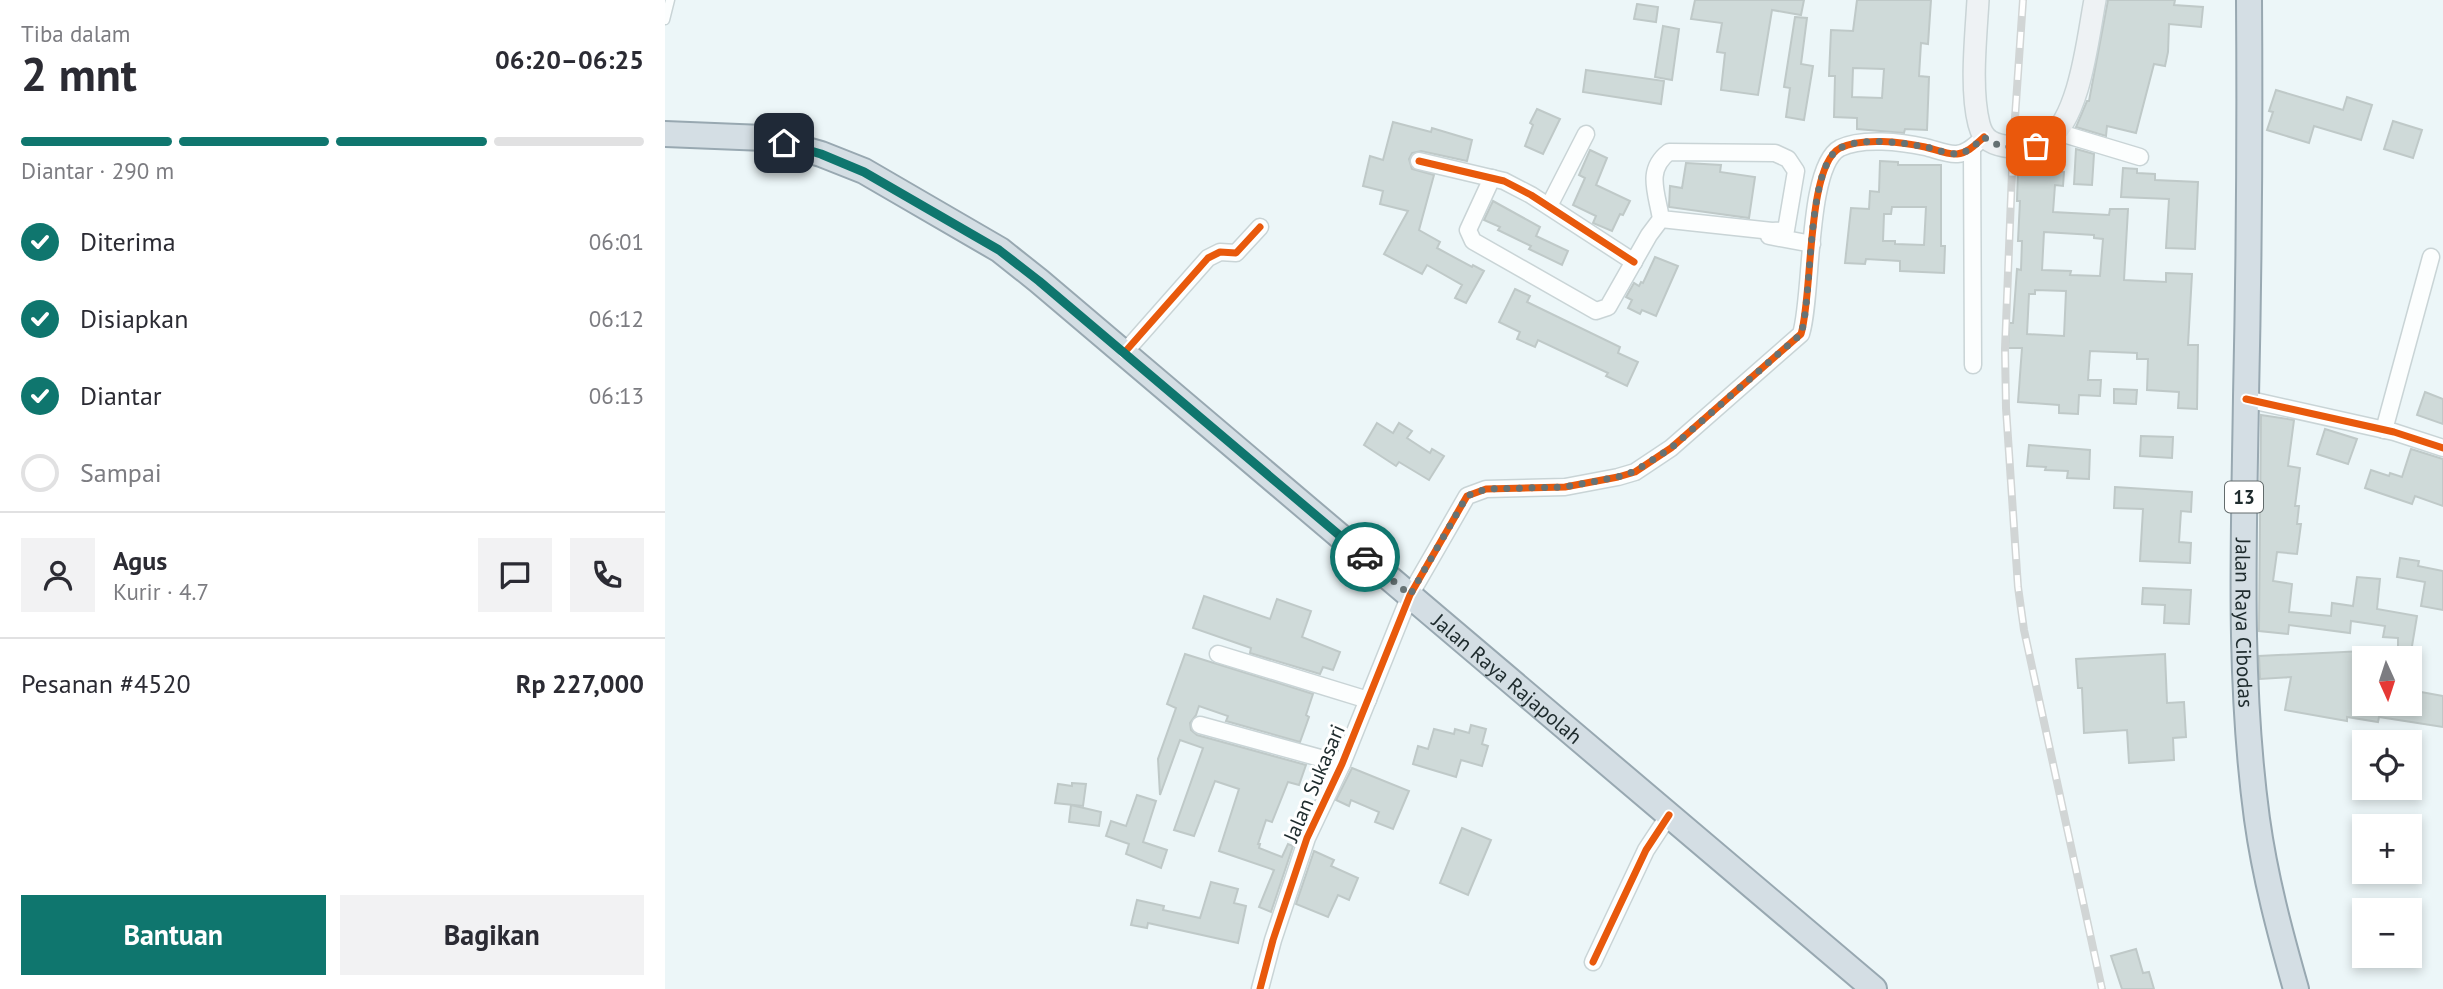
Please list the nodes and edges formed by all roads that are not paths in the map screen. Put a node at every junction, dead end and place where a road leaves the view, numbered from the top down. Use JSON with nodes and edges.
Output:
{"nodes":[{"id":1,"x":670,"y":0,"type":"edge"},
{"id":2,"x":1978,"y":0,"type":"edge"},
{"id":3,"x":2095,"y":0,"type":"edge"},
{"id":4,"x":2249,"y":0,"type":"edge"},
{"id":5,"x":665,"y":20,"type":"edge"},
{"id":6,"x":2057,"y":132,"type":"junction"},
{"id":7,"x":665,"y":134,"type":"edge"},
{"id":8,"x":1586,"y":134,"type":"dead end"},
{"id":9,"x":1978,"y":143,"type":"junction"},
{"id":10,"x":2140,"y":157,"type":"dead end"},
{"id":11,"x":1419,"y":161,"type":"dead end"},
{"id":12,"x":1492,"y":178,"type":"junction"},
{"id":13,"x":1549,"y":206,"type":"junction"},
{"id":14,"x":1661,"y":219,"type":"junction"},
{"id":15,"x":1259,"y":227,"type":"dead end"},
{"id":16,"x":1786,"y":230,"type":"junction"},
{"id":17,"x":1812,"y":244,"type":"junction"},
{"id":18,"x":2431,"y":257,"type":"dead end"},
{"id":19,"x":1635,"y":262,"type":"junction"},
{"id":20,"x":1602,"y":323,"type":"dead end"},
{"id":21,"x":1124,"y":353,"type":"junction"},
{"id":22,"x":1973,"y":365,"type":"dead end"},
{"id":23,"x":2246,"y":399,"type":"junction"},
{"id":24,"x":2384,"y":430,"type":"junction"},
{"id":25,"x":2443,"y":448,"type":"edge"},
{"id":26,"x":1410,"y":595,"type":"junction"},
{"id":27,"x":1218,"y":654,"type":"dead end"},
{"id":28,"x":1368,"y":700,"type":"junction"},
{"id":29,"x":1200,"y":725,"type":"dead end"},
{"id":30,"x":1342,"y":764,"type":"junction"},
{"id":31,"x":1669,"y":815,"type":"junction"},
{"id":32,"x":1593,"y":962,"type":"dead end"},
{"id":33,"x":1260,"y":989,"type":"edge"},
{"id":34,"x":1874,"y":989,"type":"edge"},
{"id":35,"x":2296,"y":989,"type":"edge"}],
"edges":[{"from":1,"to":5,"type":"lane"},
{"from":2,"to":9,"type":"main road"},
{"from":3,"to":6,"type":"main road"},
{"from":4,"to":23,"type":"highway","name":"Jalan Raya Cibodas","number":"13"},
{"from":6,"to":9,"type":"main road"},
{"from":6,"to":10,"type":"street"},
{"from":7,"to":21,"type":"highway","name":"Jalan Raya Rajapolah"},
{"from":8,"to":13,"type":"street"},
{"from":9,"to":17,"type":"street"},
{"from":9,"to":22,"type":"street"},
{"from":11,"to":12,"type":"street"},
{"from":12,"to":13,"type":"street"},
{"from":12,"to":19,"type":"street"},
{"from":13,"to":19,"type":"street"},
{"from":14,"to":16,"type":"street"},
{"from":14,"to":16,"type":"street"},
{"from":14,"to":19,"type":"street"},
{"from":15,"to":21,"type":"street"},
{"from":16,"to":17,"type":"street"},
{"from":17,"to":19,"type":"street"},
{"from":17,"to":26,"type":"street","name":"Jalan Sukasari"},
{"from":18,"to":24,"type":"street"},
{"from":19,"to":20,"type":"street"},
{"from":21,"to":26,"type":"highway","name":"Jalan Raya Rajapolah"},
{"from":23,"to":24,"type":"street"},
{"from":23,"to":35,"type":"highway","name":"Jalan Raya Cibodas","number":"13"},
{"from":24,"to":25,"type":"street"},
{"from":26,"to":28,"type":"street","name":"Jalan Sukasari"},
{"from":26,"to":31,"type":"highway","name":"Jalan Raya Rajapolah"},
{"from":27,"to":28,"type":"street"},
{"from":28,"to":30,"type":"street","name":"Jalan Sukasari"},
{"from":29,"to":30,"type":"street"},
{"from":30,"to":33,"type":"street","name":"Jalan Sukasari"},
{"from":31,"to":32,"type":"street"},
{"from":31,"to":34,"type":"highway","name":"Jalan Raya Rajapolah"}]}
